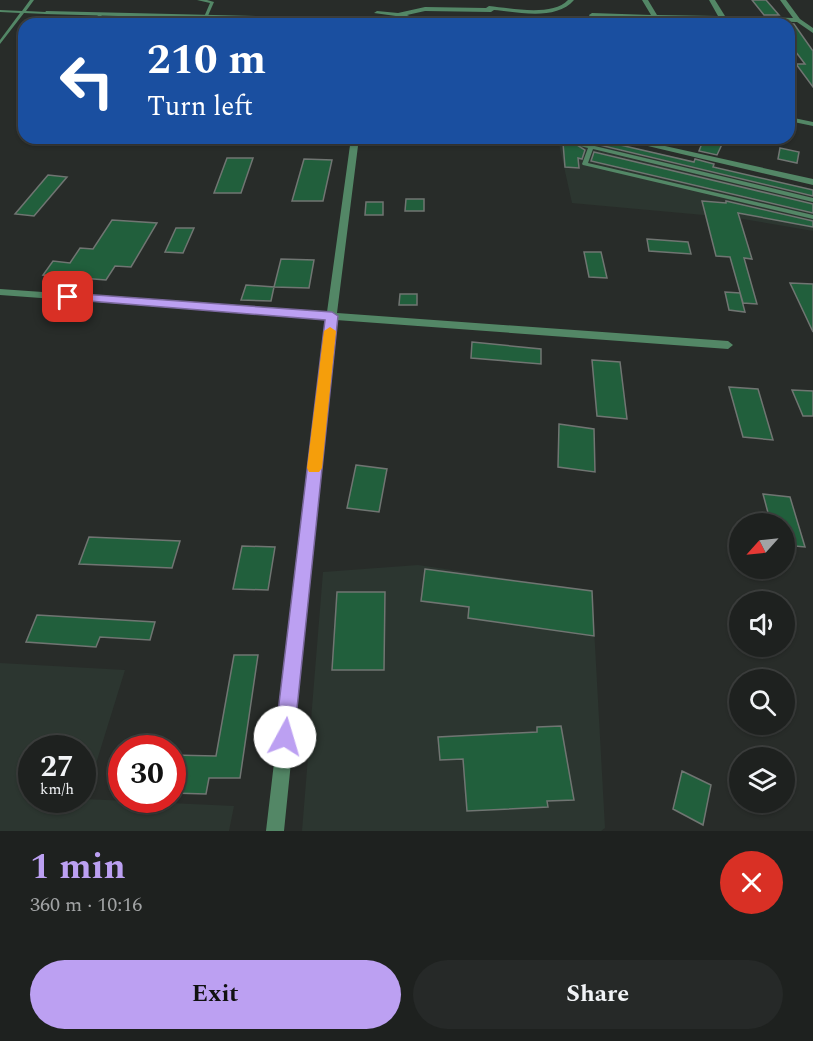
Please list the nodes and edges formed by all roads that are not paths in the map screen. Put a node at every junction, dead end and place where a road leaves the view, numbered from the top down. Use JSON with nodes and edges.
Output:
{"nodes":[{"id":1,"x":32,"y":0,"type":"edge"},
{"id":2,"x":199,"y":0,"type":"edge"},
{"id":3,"x":571,"y":0,"type":"edge"},
{"id":4,"x":645,"y":0,"type":"edge"},
{"id":5,"x":712,"y":0,"type":"edge"},
{"id":6,"x":783,"y":0,"type":"edge"},
{"id":7,"x":490,"y":9,"type":"edge"},
{"id":8,"x":0,"y":11,"type":"edge"},
{"id":9,"x":23,"y":12,"type":"junction"},
{"id":10,"x":46,"y":13,"type":"joint"},
{"id":11,"x":100,"y":15,"type":"junction"},
{"id":12,"x":135,"y":15,"type":"junction"},
{"id":13,"x":396,"y":15,"type":"junction"},
{"id":14,"x":654,"y":15,"type":"junction"},
{"id":15,"x":206,"y":17,"type":"junction"},
{"id":16,"x":19,"y":18,"type":"edge"},
{"id":17,"x":97,"y":18,"type":"edge"},
{"id":18,"x":133,"y":18,"type":"edge"},
{"id":19,"x":234,"y":18,"type":"edge"},
{"id":20,"x":376,"y":18,"type":"edge"},
{"id":21,"x":409,"y":18,"type":"edge"},
{"id":22,"x":593,"y":18,"type":"edge"},
{"id":23,"x":677,"y":18,"type":"edge"},
{"id":24,"x":722,"y":18,"type":"edge"},
{"id":25,"x":18,"y":19,"type":"edge"},
{"id":26,"x":795,"y":20,"type":"edge"},
{"id":27,"x":798,"y":20,"type":"junction"},
{"id":28,"x":813,"y":31,"type":"edge"},
{"id":29,"x":0,"y":43,"type":"edge"},
{"id":30,"x":795,"y":120,"type":"edge"},
{"id":31,"x":813,"y":124,"type":"edge"},
{"id":32,"x":354,"y":144,"type":"edge"},
{"id":33,"x":645,"y":144,"type":"edge"},
{"id":34,"x":582,"y":145,"type":"dead end"},
{"id":35,"x":591,"y":147,"type":"junction"},
{"id":36,"x":813,"y":182,"type":"edge"},
{"id":37,"x":813,"y":200,"type":"edge"},
{"id":38,"x":813,"y":217,"type":"edge"},
{"id":39,"x":0,"y":292,"type":"edge"},
{"id":40,"x":332,"y":316,"type":"junction"},
{"id":41,"x":728,"y":345,"type":"dead end"},
{"id":42,"x":275,"y":831,"type":"edge"}],
"edges":[{"from":1,"to":9,"type":"lane"},
{"from":2,"to":15,"type":"lane"},
{"from":3,"to":7,"type":"street"},
{"from":4,"to":14,"type":"street"},
{"from":5,"to":24,"type":"street"},
{"from":6,"to":27,"type":"street"},
{"from":7,"to":13,"type":"street"},
{"from":8,"to":9,"type":"lane"},
{"from":9,"to":10,"type":"lane"},
{"from":9,"to":16,"type":"lane"},
{"from":10,"to":11,"type":"street"},
{"from":11,"to":12,"type":"street"},
{"from":11,"to":17,"type":"lane"},
{"from":12,"to":15,"type":"street"},
{"from":12,"to":18,"type":"lane"},
{"from":13,"to":20,"type":"street"},
{"from":13,"to":21,"type":"street"},
{"from":14,"to":22,"type":"street"},
{"from":14,"to":23,"type":"street"},
{"from":15,"to":19,"type":"street"},
{"from":25,"to":29,"type":"lane"},
{"from":26,"to":27,"type":"street"},
{"from":27,"to":28,"type":"street"},
{"from":30,"to":31,"type":"street"},
{"from":32,"to":40,"type":"street"},
{"from":33,"to":36,"type":"street"},
{"from":34,"to":35,"type":"lane"},
{"from":35,"to":37,"type":"lane"},
{"from":35,"to":38,"type":"lane"},
{"from":39,"to":40,"type":"street"},
{"from":40,"to":41,"type":"street"},
{"from":40,"to":42,"type":"street"}]}
